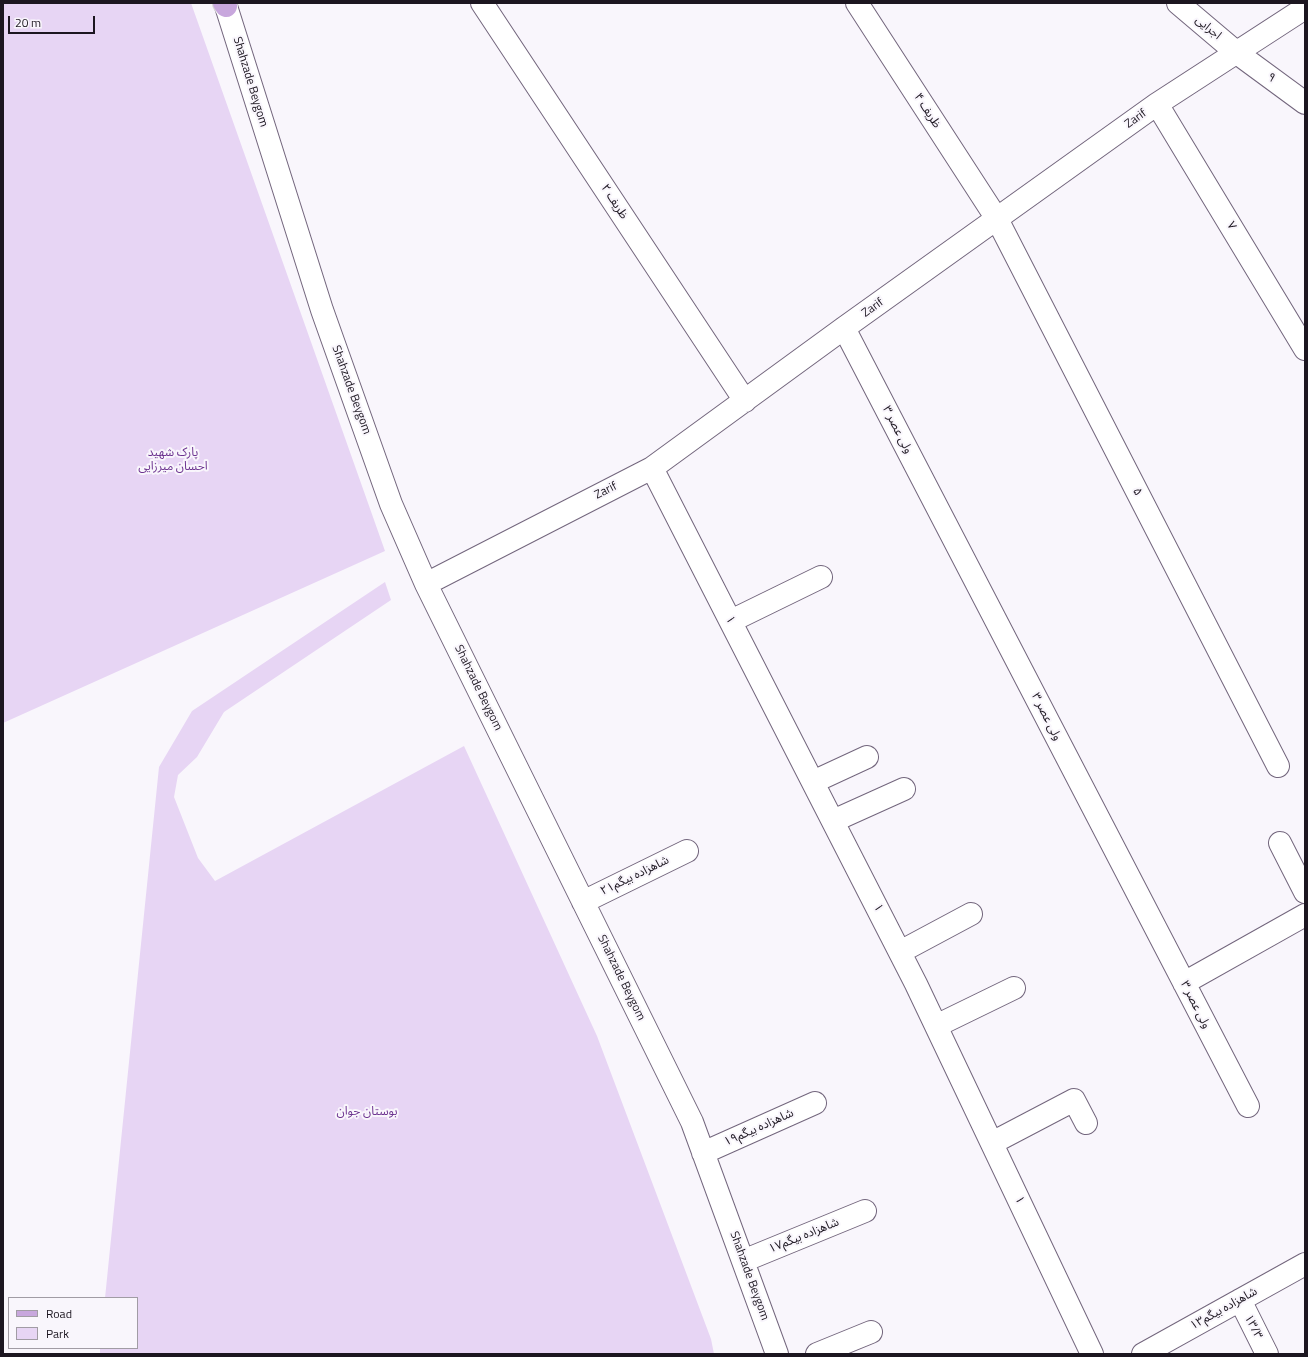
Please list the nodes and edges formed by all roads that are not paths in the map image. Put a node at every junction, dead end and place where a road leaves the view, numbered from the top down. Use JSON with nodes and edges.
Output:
{"nodes":[{"id":1,"x":482,"y":3,"type":"edge"},
{"id":2,"x":857,"y":3,"type":"edge"},
{"id":3,"x":1178,"y":3,"type":"edge"},
{"id":4,"x":228,"y":4,"type":"edge"},
{"id":5,"x":1300,"y":7,"type":"edge"},
{"id":6,"x":1237,"y":53,"type":"junction"},
{"id":7,"x":1305,"y":103,"type":"edge"},
{"id":8,"x":1157,"y":104,"type":"junction"},
{"id":9,"x":997,"y":219,"type":"junction"},
{"id":10,"x":844,"y":328,"type":"junction"},
{"id":11,"x":1305,"y":349,"type":"edge"},
{"id":12,"x":745,"y":401,"type":"junction"},
{"id":13,"x":652,"y":468,"type":"junction"},
{"id":14,"x":821,"y":577,"type":"dead end"},
{"id":15,"x":426,"y":584,"type":"junction"},
{"id":16,"x":731,"y":621,"type":"junction"},
{"id":17,"x":867,"y":757,"type":"dead end"},
{"id":18,"x":1278,"y":766,"type":"dead end"},
{"id":19,"x":813,"y":782,"type":"junction"},
{"id":20,"x":904,"y":789,"type":"dead end"},
{"id":21,"x":833,"y":821,"type":"junction"},
{"id":22,"x":1280,"y":843,"type":"dead end"},
{"id":23,"x":687,"y":850,"type":"dead end"},
{"id":24,"x":1305,"y":892,"type":"edge"},
{"id":25,"x":583,"y":902,"type":"junction"},
{"id":26,"x":971,"y":914,"type":"dead end"},
{"id":27,"x":1305,"y":915,"type":"edge"},
{"id":28,"x":900,"y":952,"type":"junction"},
{"id":29,"x":1184,"y":983,"type":"junction"},
{"id":30,"x":1014,"y":988,"type":"dead end"},
{"id":31,"x":936,"y":1026,"type":"junction"},
{"id":32,"x":815,"y":1103,"type":"dead end"},
{"id":33,"x":1248,"y":1106,"type":"dead end"},
{"id":34,"x":1086,"y":1123,"type":"dead end"},
{"id":35,"x":992,"y":1143,"type":"junction"},
{"id":36,"x":703,"y":1153,"type":"junction"},
{"id":37,"x":865,"y":1211,"type":"dead end"},
{"id":38,"x":743,"y":1261,"type":"junction"},
{"id":39,"x":1305,"y":1264,"type":"edge"},
{"id":40,"x":1240,"y":1300,"type":"junction"},
{"id":41,"x":871,"y":1332,"type":"dead end"},
{"id":42,"x":777,"y":1354,"type":"edge"},
{"id":43,"x":817,"y":1354,"type":"edge"},
{"id":44,"x":1092,"y":1354,"type":"edge"},
{"id":45,"x":1143,"y":1354,"type":"edge"},
{"id":46,"x":1267,"y":1354,"type":"edge"}],
"edges":[{"from":1,"to":12,"type":"street","name":"ظریف ۲"},
{"from":2,"to":9,"type":"street","name":"ظریف ۴"},
{"from":3,"to":6,"type":"street","name":"اجرایی"},
{"from":4,"to":15,"type":"street","name":"Shahzade Beygom"},
{"from":5,"to":6,"type":"street","name":"Zarif"},
{"from":6,"to":7,"type":"street","name":"۹"},
{"from":6,"to":8,"type":"street","name":"Zarif"},
{"from":8,"to":9,"type":"street","name":"Zarif"},
{"from":8,"to":11,"type":"street","name":"۷"},
{"from":9,"to":10,"type":"street","name":"Zarif"},
{"from":9,"to":18,"type":"street","name":"۵"},
{"from":10,"to":12,"type":"street","name":"Zarif"},
{"from":10,"to":29,"type":"street","name":"ولی عصر ۳"},
{"from":12,"to":13,"type":"street","name":"Zarif"},
{"from":13,"to":15,"type":"street","name":"Zarif"},
{"from":13,"to":16,"type":"street","name":"۱"},
{"from":14,"to":16,"type":"street"},
{"from":15,"to":25,"type":"street","name":"Shahzade Beygom"},
{"from":16,"to":19,"type":"street","name":"۱"},
{"from":17,"to":19,"type":"street"},
{"from":19,"to":21,"type":"street","name":"۱"},
{"from":20,"to":21,"type":"street"},
{"from":21,"to":28,"type":"street","name":"۱"},
{"from":22,"to":24,"type":"street"},
{"from":23,"to":25,"type":"street","name":"شاهزاده بیگم۲۱"},
{"from":25,"to":36,"type":"street","name":"Shahzade Beygom"},
{"from":26,"to":28,"type":"street"},
{"from":27,"to":29,"type":"street"},
{"from":28,"to":31,"type":"street","name":"۱"},
{"from":29,"to":33,"type":"street","name":"ولی عصر ۳"},
{"from":30,"to":31,"type":"street"},
{"from":31,"to":35,"type":"street","name":"۱"},
{"from":32,"to":36,"type":"street","name":"شاهزاده بیگم۱۹"},
{"from":34,"to":35,"type":"street"},
{"from":35,"to":44,"type":"street","name":"۱"},
{"from":36,"to":38,"type":"street","name":"Shahzade Beygom"},
{"from":37,"to":38,"type":"street","name":"شاهزاده بیگم۱۷"},
{"from":38,"to":42,"type":"street","name":"Shahzade Beygom"},
{"from":39,"to":40,"type":"street","name":"شاهزاده بیگم۱۳"},
{"from":40,"to":45,"type":"street","name":"شاهزاده بیگم۱۳"},
{"from":40,"to":46,"type":"street","name":"۱۳/۳"},
{"from":41,"to":43,"type":"street"}]}
